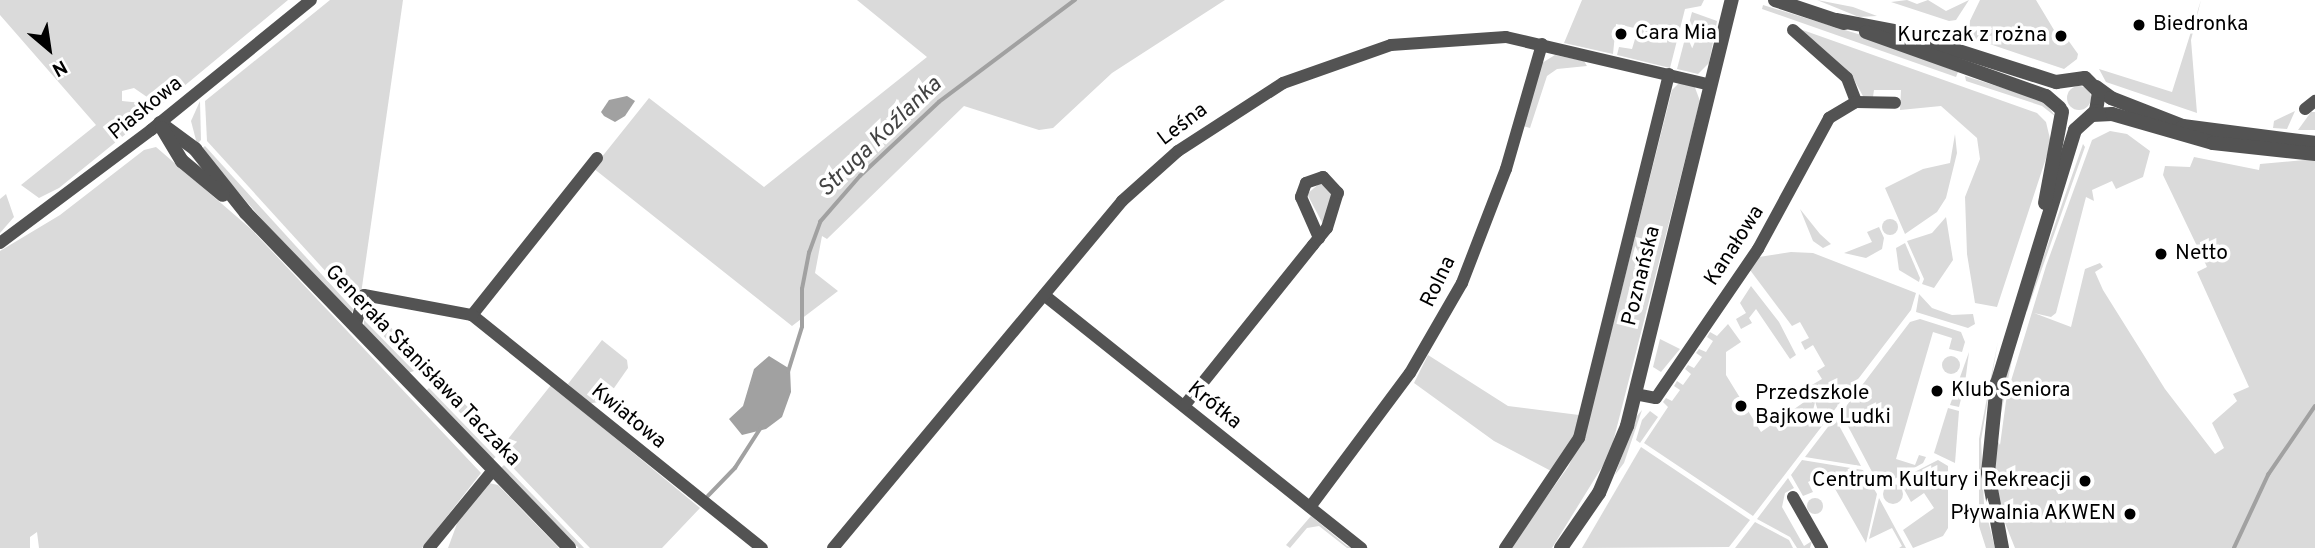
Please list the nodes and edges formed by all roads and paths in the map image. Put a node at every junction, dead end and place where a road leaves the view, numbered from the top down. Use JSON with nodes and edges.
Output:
{"nodes":[{"id":1,"x":312,"y":0,"type":"edge"},
{"id":2,"x":1731,"y":0,"type":"edge"},
{"id":3,"x":1775,"y":0,"type":"edge"},
{"id":4,"x":1836,"y":20,"type":"junction"},
{"id":5,"x":1793,"y":30,"type":"dead end"},
{"id":6,"x":1542,"y":44,"type":"junction"},
{"id":7,"x":1669,"y":74,"type":"junction"},
{"id":8,"x":2068,"y":80,"type":"junction"},
{"id":9,"x":1710,"y":85,"type":"junction"},
{"id":10,"x":2096,"y":87,"type":"junction"},
{"id":11,"x":1856,"y":102,"type":"junction"},
{"id":12,"x":1895,"y":103,"type":"dead end"},
{"id":13,"x":2061,"y":110,"type":"junction"},
{"id":14,"x":2089,"y":117,"type":"junction"},
{"id":15,"x":160,"y":123,"type":"junction"},
{"id":16,"x":2315,"y":144,"type":"edge"},
{"id":17,"x":2315,"y":154,"type":"edge"},
{"id":18,"x":597,"y":159,"type":"dead end"},
{"id":19,"x":1319,"y":238,"type":"dead end"},
{"id":20,"x":2039,"y":240,"type":"junction"},
{"id":21,"x":0,"y":243,"type":"edge"},
{"id":22,"x":1044,"y":295,"type":"junction"},
{"id":23,"x":472,"y":315,"type":"junction"},
{"id":24,"x":355,"y":327,"type":"junction"},
{"id":25,"x":1635,"y":394,"type":"junction"},
{"id":26,"x":1184,"y":406,"type":"junction"},
{"id":27,"x":493,"y":470,"type":"junction"},
{"id":28,"x":1793,"y":497,"type":"dead end"},
{"id":29,"x":1310,"y":507,"type":"junction"},
{"id":30,"x":429,"y":548,"type":"edge"},
{"id":31,"x":569,"y":548,"type":"edge"},
{"id":32,"x":762,"y":548,"type":"edge"},
{"id":33,"x":833,"y":548,"type":"edge"},
{"id":34,"x":1361,"y":548,"type":"edge"},
{"id":35,"x":1505,"y":548,"type":"edge"},
{"id":36,"x":1561,"y":548,"type":"edge"},
{"id":37,"x":1822,"y":548,"type":"edge"},
{"id":38,"x":2002,"y":548,"type":"edge"}],
"edges":[{"from":1,"to":15,"type":"street","name":"Piaskowa"},
{"from":2,"to":9,"type":"street","name":"Poznańska"},
{"from":3,"to":4,"type":"street"},
{"from":4,"to":8,"type":"street"},
{"from":4,"to":13,"type":"street"},
{"from":5,"to":11,"type":"street"},
{"from":6,"to":7,"type":"street","name":"Leśna"},
{"from":6,"to":22,"type":"street","name":"Leśna"},
{"from":6,"to":29,"type":"street","name":"Rolna"},
{"from":7,"to":9,"type":"street","name":"Leśna"},
{"from":7,"to":35,"type":"street"},
{"from":8,"to":10,"type":"street"},
{"from":8,"to":13,"type":"street"},
{"from":9,"to":25,"type":"street","name":"Poznańska"},
{"from":10,"to":14,"type":"street"},
{"from":10,"to":16,"type":"street"},
{"from":11,"to":12,"type":"street"},
{"from":11,"to":25,"type":"street","name":"Kanałowa"},
{"from":13,"to":14,"type":"street"},
{"from":13,"to":20,"type":"street"},
{"from":14,"to":17,"type":"street"},
{"from":14,"to":20,"type":"street"},
{"from":15,"to":21,"type":"street","name":"Piaskowa"},
{"from":15,"to":24,"type":"street","name":"Generała Stanisława Taczaka"},
{"from":18,"to":23,"type":"street"},
{"from":19,"to":26,"type":"street"},
{"from":20,"to":38,"type":"street"},
{"from":22,"to":26,"type":"street","name":"Krótka"},
{"from":22,"to":33,"type":"street","name":"Leśna"},
{"from":23,"to":24,"type":"street","name":"Kwiatowa"},
{"from":23,"to":32,"type":"street","name":"Kwiatowa"},
{"from":24,"to":27,"type":"street","name":"Generała Stanisława Taczaka"},
{"from":25,"to":36,"type":"street","name":"Poznańska"},
{"from":26,"to":29,"type":"street","name":"Krótka"},
{"from":27,"to":30,"type":"street"},
{"from":27,"to":31,"type":"street","name":"Generała Stanisława Taczaka"},
{"from":28,"to":37,"type":"street"},
{"from":29,"to":34,"type":"street","name":"Krótka"}]}
